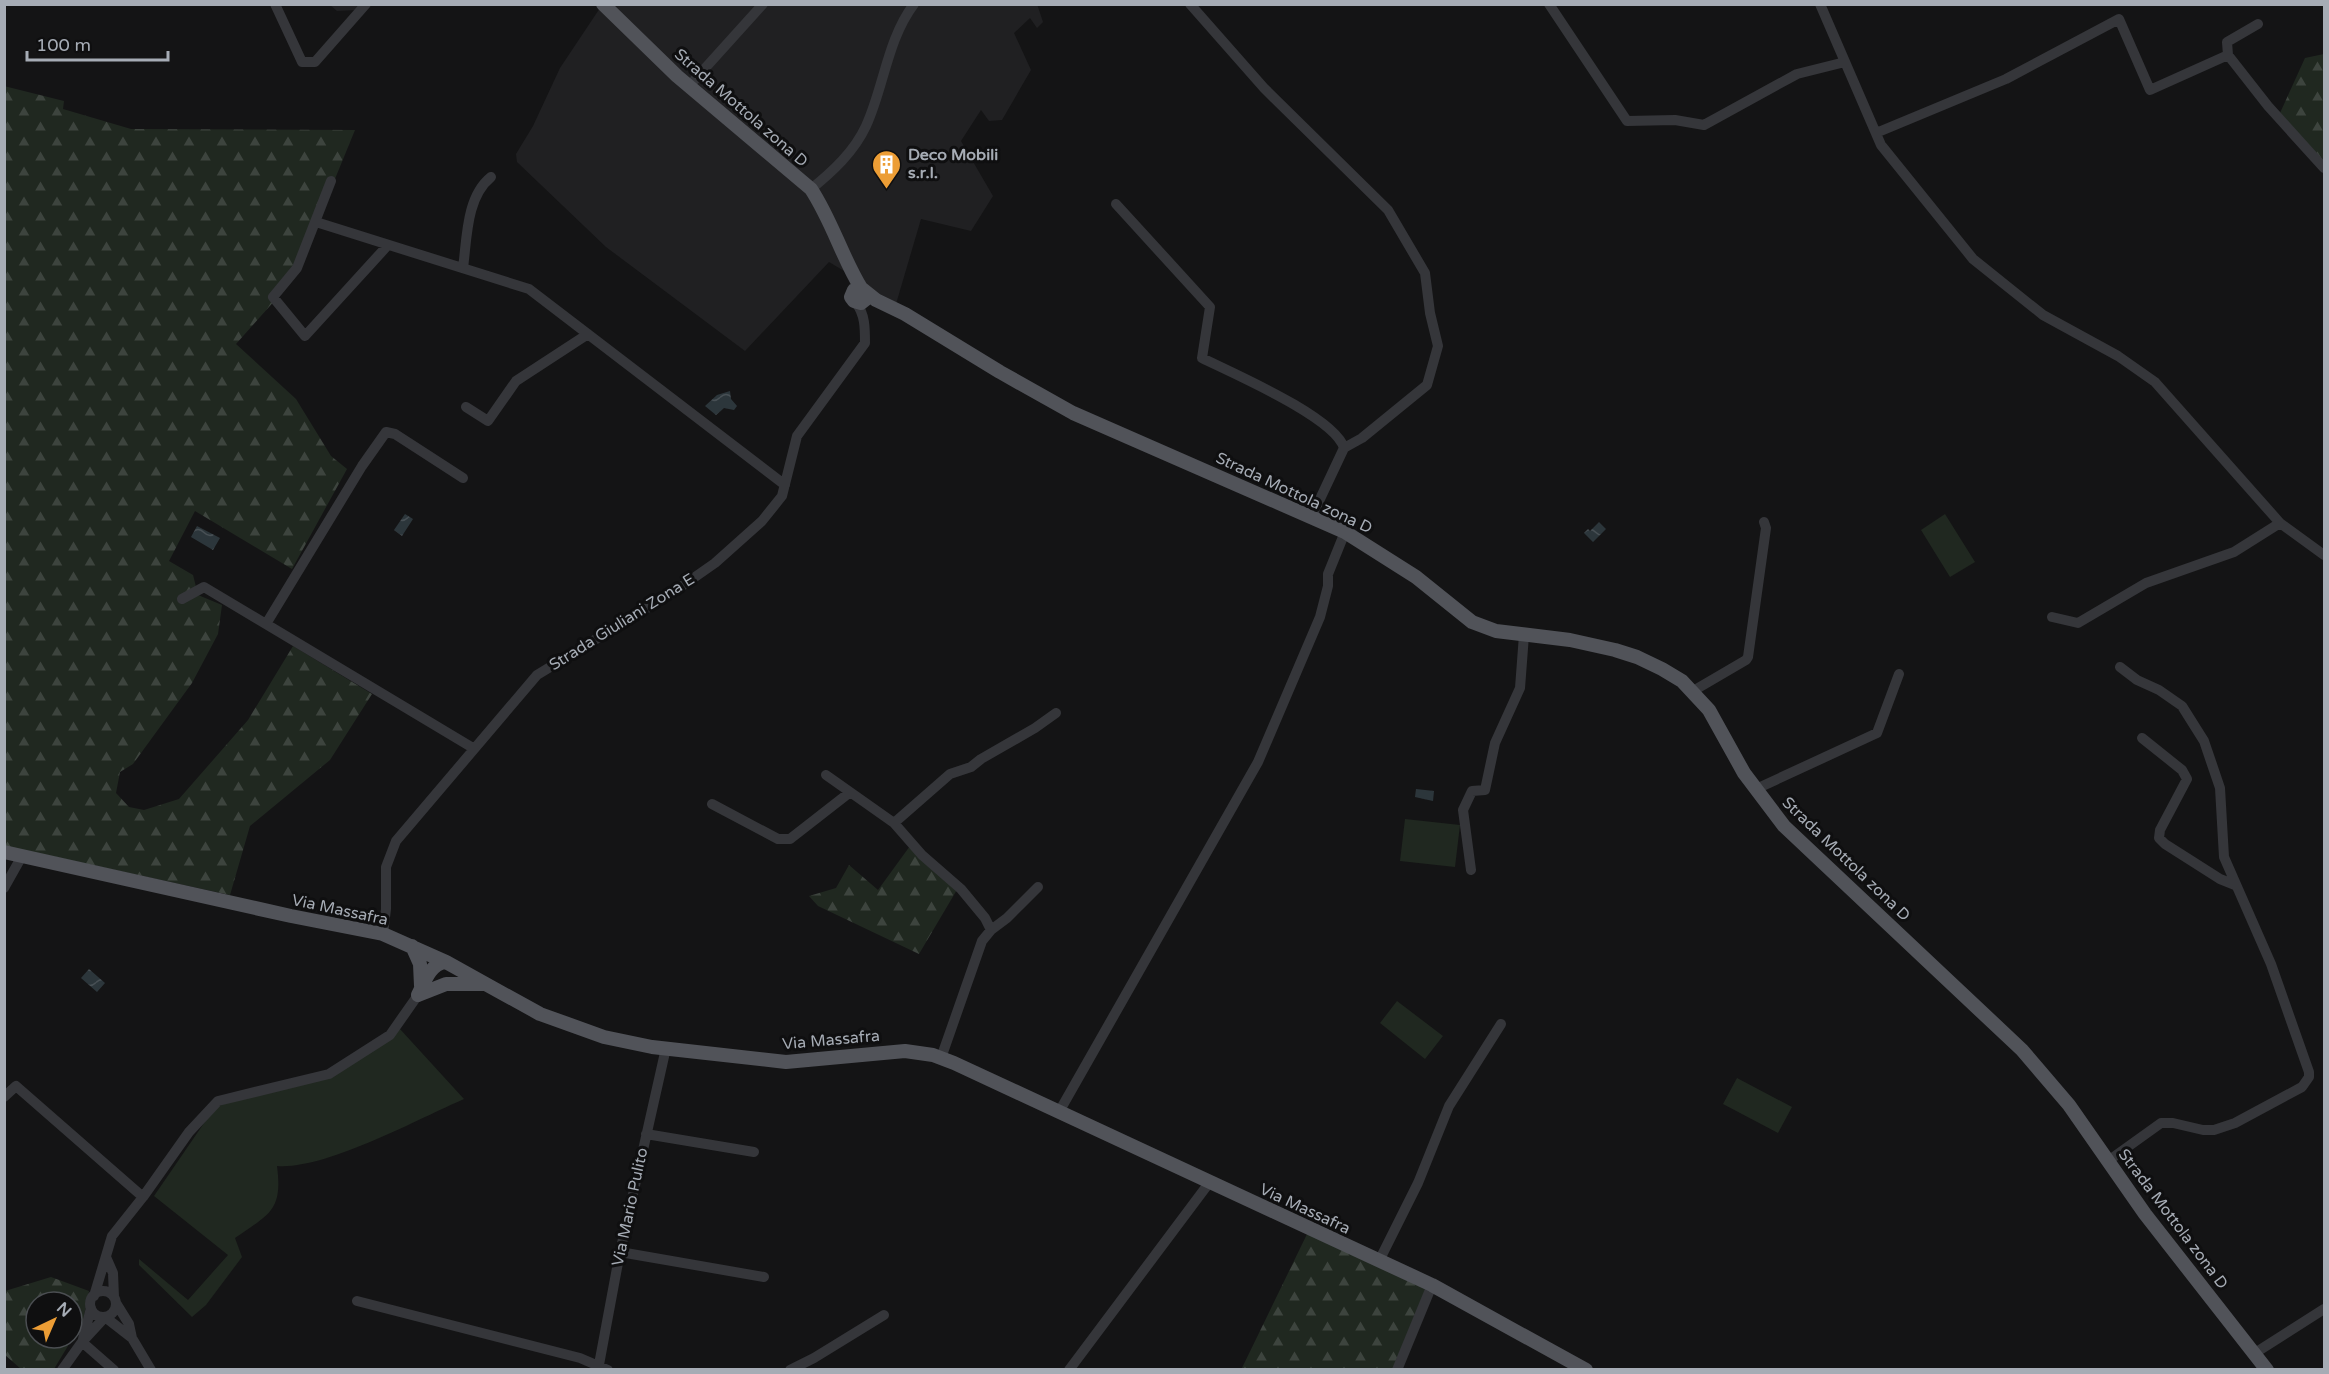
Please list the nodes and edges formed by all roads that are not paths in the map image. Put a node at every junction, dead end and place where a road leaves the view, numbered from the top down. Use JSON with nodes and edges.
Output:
{"nodes":[{"id":1,"x":275,"y":4,"type":"edge"},
{"id":2,"x":366,"y":4,"type":"edge"},
{"id":3,"x":603,"y":4,"type":"edge"},
{"id":4,"x":763,"y":4,"type":"edge"},
{"id":5,"x":914,"y":4,"type":"edge"},
{"id":6,"x":1190,"y":4,"type":"edge"},
{"id":7,"x":1549,"y":4,"type":"edge"},
{"id":8,"x":1820,"y":4,"type":"edge"},
{"id":9,"x":2258,"y":24,"type":"dead end"},
{"id":10,"x":2228,"y":55,"type":"junction"},
{"id":11,"x":1845,"y":62,"type":"junction"},
{"id":12,"x":689,"y":86,"type":"junction"},
{"id":13,"x":1876,"y":133,"type":"junction"},
{"id":14,"x":2325,"y":168,"type":"edge"},
{"id":15,"x":491,"y":177,"type":"dead end"},
{"id":16,"x":331,"y":181,"type":"dead end"},
{"id":17,"x":811,"y":189,"type":"junction"},
{"id":18,"x":1116,"y":204,"type":"dead end"},
{"id":19,"x":316,"y":222,"type":"junction"},
{"id":20,"x":388,"y":245,"type":"junction"},
{"id":21,"x":462,"y":268,"type":"junction"},
{"id":22,"x":861,"y":299,"type":"junction"},
{"id":23,"x":588,"y":334,"type":"junction"},
{"id":24,"x":466,"y":407,"type":"dead end"},
{"id":25,"x":1344,"y":448,"type":"junction"},
{"id":26,"x":463,"y":478,"type":"dead end"},
{"id":27,"x":784,"y":485,"type":"junction"},
{"id":28,"x":1312,"y":516,"type":"junction"},
{"id":29,"x":1764,"y":522,"type":"dead end"},
{"id":30,"x":2280,"y":523,"type":"junction"},
{"id":31,"x":1345,"y":532,"type":"junction"},
{"id":32,"x":2325,"y":555,"type":"edge"},
{"id":33,"x":182,"y":599,"type":"dead end"},
{"id":34,"x":2052,"y":617,"type":"dead end"},
{"id":35,"x":266,"y":624,"type":"junction"},
{"id":36,"x":1524,"y":635,"type":"junction"},
{"id":37,"x":2120,"y":667,"type":"dead end"},
{"id":38,"x":1899,"y":674,"type":"dead end"},
{"id":39,"x":1693,"y":691,"type":"junction"},
{"id":40,"x":1056,"y":713,"type":"dead end"},
{"id":41,"x":2142,"y":738,"type":"dead end"},
{"id":42,"x":473,"y":748,"type":"junction"},
{"id":43,"x":826,"y":775,"type":"dead end"},
{"id":44,"x":1755,"y":789,"type":"junction"},
{"id":45,"x":849,"y":793,"type":"junction"},
{"id":46,"x":712,"y":804,"type":"dead end"},
{"id":47,"x":894,"y":823,"type":"junction"},
{"id":48,"x":4,"y":852,"type":"edge"},
{"id":49,"x":22,"y":856,"type":"junction"},
{"id":50,"x":1471,"y":870,"type":"dead end"},
{"id":51,"x":2235,"y":885,"type":"junction"},
{"id":52,"x":1038,"y":887,"type":"dead end"},
{"id":53,"x":4,"y":888,"type":"edge"},
{"id":54,"x":991,"y":930,"type":"junction"},
{"id":55,"x":383,"y":934,"type":"junction"},
{"id":56,"x":412,"y":946,"type":"junction"},
{"id":57,"x":446,"y":962,"type":"junction"},
{"id":58,"x":488,"y":985,"type":"junction"},
{"id":59,"x":436,"y":986,"type":"junction"},
{"id":60,"x":420,"y":992,"type":"junction"},
{"id":61,"x":1501,"y":1024,"type":"dead end"},
{"id":62,"x":666,"y":1048,"type":"junction"},
{"id":63,"x":941,"y":1058,"type":"junction"},
{"id":64,"x":4,"y":1097,"type":"edge"},
{"id":65,"x":1059,"y":1112,"type":"junction"},
{"id":66,"x":646,"y":1134,"type":"junction"},
{"id":67,"x":754,"y":1152,"type":"dead end"},
{"id":68,"x":2108,"y":1161,"type":"junction"},
{"id":69,"x":1209,"y":1183,"type":"junction"},
{"id":70,"x":143,"y":1197,"type":"junction"},
{"id":71,"x":620,"y":1252,"type":"junction"},
{"id":72,"x":106,"y":1257,"type":"junction"},
{"id":73,"x":1380,"y":1261,"type":"junction"},
{"id":74,"x":764,"y":1277,"type":"dead end"},
{"id":75,"x":1432,"y":1285,"type":"junction"},
{"id":76,"x":94,"y":1296,"type":"junction"},
{"id":77,"x":115,"y":1300,"type":"junction"},
{"id":78,"x":357,"y":1301,"type":"dead end"},
{"id":79,"x":91,"y":1308,"type":"junction"},
{"id":80,"x":2325,"y":1309,"type":"edge"},
{"id":81,"x":884,"y":1315,"type":"dead end"},
{"id":82,"x":105,"y":1317,"type":"junction"},
{"id":83,"x":84,"y":1334,"type":"edge"},
{"id":84,"x":132,"y":1338,"type":"junction"},
{"id":85,"x":84,"y":1340,"type":"edge"},
{"id":86,"x":84,"y":1344,"type":"edge"},
{"id":87,"x":76,"y":1350,"type":"edge"},
{"id":88,"x":2254,"y":1353,"type":"junction"},
{"id":89,"x":601,"y":1369,"type":"edge"},
{"id":90,"x":1072,"y":1369,"type":"edge"},
{"id":91,"x":62,"y":1370,"type":"edge"},
{"id":92,"x":114,"y":1370,"type":"edge"},
{"id":93,"x":151,"y":1370,"type":"edge"},
{"id":94,"x":790,"y":1370,"type":"edge"},
{"id":95,"x":1397,"y":1370,"type":"edge"},
{"id":96,"x":1586,"y":1370,"type":"edge"},
{"id":97,"x":2267,"y":1370,"type":"edge"}],
"edges":[{"from":1,"to":2,"type":"street"},
{"from":3,"to":12,"type":"main road","name":"Strada Mottola zona D"},
{"from":4,"to":12,"type":"street"},
{"from":5,"to":17,"type":"street"},
{"from":6,"to":25,"type":"street"},
{"from":7,"to":11,"type":"street"},
{"from":8,"to":11,"type":"street"},
{"from":9,"to":10,"type":"street"},
{"from":10,"to":13,"type":"street"},
{"from":10,"to":14,"type":"street"},
{"from":11,"to":13,"type":"street"},
{"from":12,"to":17,"type":"main road","name":"Strada Mottola zona D"},
{"from":13,"to":30,"type":"street"},
{"from":15,"to":21,"type":"street"},
{"from":16,"to":19,"type":"street"},
{"from":17,"to":22,"type":"main road","name":"Strada Mottola zona D"},
{"from":18,"to":25,"type":"street"},
{"from":19,"to":20,"type":"street"},
{"from":19,"to":20,"type":"street"},
{"from":20,"to":21,"type":"street"},
{"from":21,"to":23,"type":"street"},
{"from":22,"to":27,"type":"street","name":"Strada Giuliani Zona E"},
{"from":22,"to":28,"type":"main road","name":"Strada Mottola zona D"},
{"from":23,"to":24,"type":"street"},
{"from":23,"to":27,"type":"street"},
{"from":25,"to":28,"type":"street"},
{"from":26,"to":35,"type":"street"},
{"from":27,"to":42,"type":"street","name":"Strada Giuliani Zona E"},
{"from":28,"to":31,"type":"main road","name":"Strada Mottola zona D"},
{"from":29,"to":39,"type":"street"},
{"from":30,"to":32,"type":"street"},
{"from":30,"to":34,"type":"street"},
{"from":31,"to":36,"type":"main road","name":"Strada Mottola zona D"},
{"from":31,"to":65,"type":"street"},
{"from":33,"to":35,"type":"street"},
{"from":35,"to":42,"type":"street"},
{"from":36,"to":39,"type":"main road","name":"Strada Mottola zona D"},
{"from":36,"to":50,"type":"street"},
{"from":37,"to":51,"type":"street"},
{"from":38,"to":44,"type":"street"},
{"from":39,"to":44,"type":"main road","name":"Strada Mottola zona D"},
{"from":40,"to":47,"type":"street"},
{"from":41,"to":51,"type":"street"},
{"from":42,"to":55,"type":"street","name":"Strada Giuliani Zona E"},
{"from":43,"to":45,"type":"street"},
{"from":44,"to":68,"type":"main road","name":"Strada Mottola zona D"},
{"from":45,"to":46,"type":"street"},
{"from":45,"to":47,"type":"street"},
{"from":47,"to":54,"type":"street"},
{"from":48,"to":49,"type":"main road","name":"Via Massafra"},
{"from":49,"to":53,"type":"street"},
{"from":49,"to":55,"type":"main road","name":"Via Massafra"},
{"from":51,"to":68,"type":"street"},
{"from":52,"to":54,"type":"street"},
{"from":54,"to":63,"type":"street"},
{"from":55,"to":56,"type":"main road","name":"Via Massafra"},
{"from":56,"to":57,"type":"main road","name":"Via Massafra"},
{"from":56,"to":60,"type":"main road"},
{"from":57,"to":58,"type":"main road","name":"Via Massafra"},
{"from":57,"to":59,"type":"main road"},
{"from":57,"to":60,"type":"main road"},
{"from":58,"to":59,"type":"main road"},
{"from":58,"to":62,"type":"main road","name":"Via Massafra"},
{"from":59,"to":60,"type":"main road"},
{"from":60,"to":70,"type":"street"},
{"from":61,"to":73,"type":"street"},
{"from":62,"to":63,"type":"main road","name":"Via Massafra"},
{"from":62,"to":66,"type":"street","name":"Via Mario Pulito"},
{"from":63,"to":65,"type":"main road","name":"Via Massafra"},
{"from":64,"to":70,"type":"street"},
{"from":65,"to":69,"type":"main road","name":"Via Massafra"},
{"from":66,"to":67,"type":"street"},
{"from":66,"to":71,"type":"street","name":"Via Mario Pulito"},
{"from":68,"to":88,"type":"main road","name":"Strada Mottola zona D"},
{"from":69,"to":73,"type":"main road","name":"Via Massafra"},
{"from":69,"to":90,"type":"street"},
{"from":70,"to":72,"type":"street"},
{"from":71,"to":74,"type":"street"},
{"from":71,"to":89,"type":"street","name":"Via Mario Pulito"},
{"from":72,"to":76,"type":"street"},
{"from":72,"to":77,"type":"street"},
{"from":73,"to":75,"type":"main road","name":"Via Massafra"},
{"from":75,"to":95,"type":"street"},
{"from":75,"to":96,"type":"main road","name":"Via Massafra"},
{"from":76,"to":77,"type":"street"},
{"from":76,"to":79,"type":"street"},
{"from":77,"to":82,"type":"street"},
{"from":77,"to":84,"type":"street"},
{"from":78,"to":89,"type":"street"},
{"from":79,"to":82,"type":"street"},
{"from":79,"to":83,"type":"street"},
{"from":80,"to":88,"type":"street"},
{"from":81,"to":94,"type":"street"},
{"from":82,"to":84,"type":"street"},
{"from":82,"to":85,"type":"street"},
{"from":84,"to":93,"type":"street"},
{"from":86,"to":92,"type":"street"},
{"from":87,"to":91,"type":"street"},
{"from":88,"to":97,"type":"main road","name":"Strada Mottola zona D"}]}
